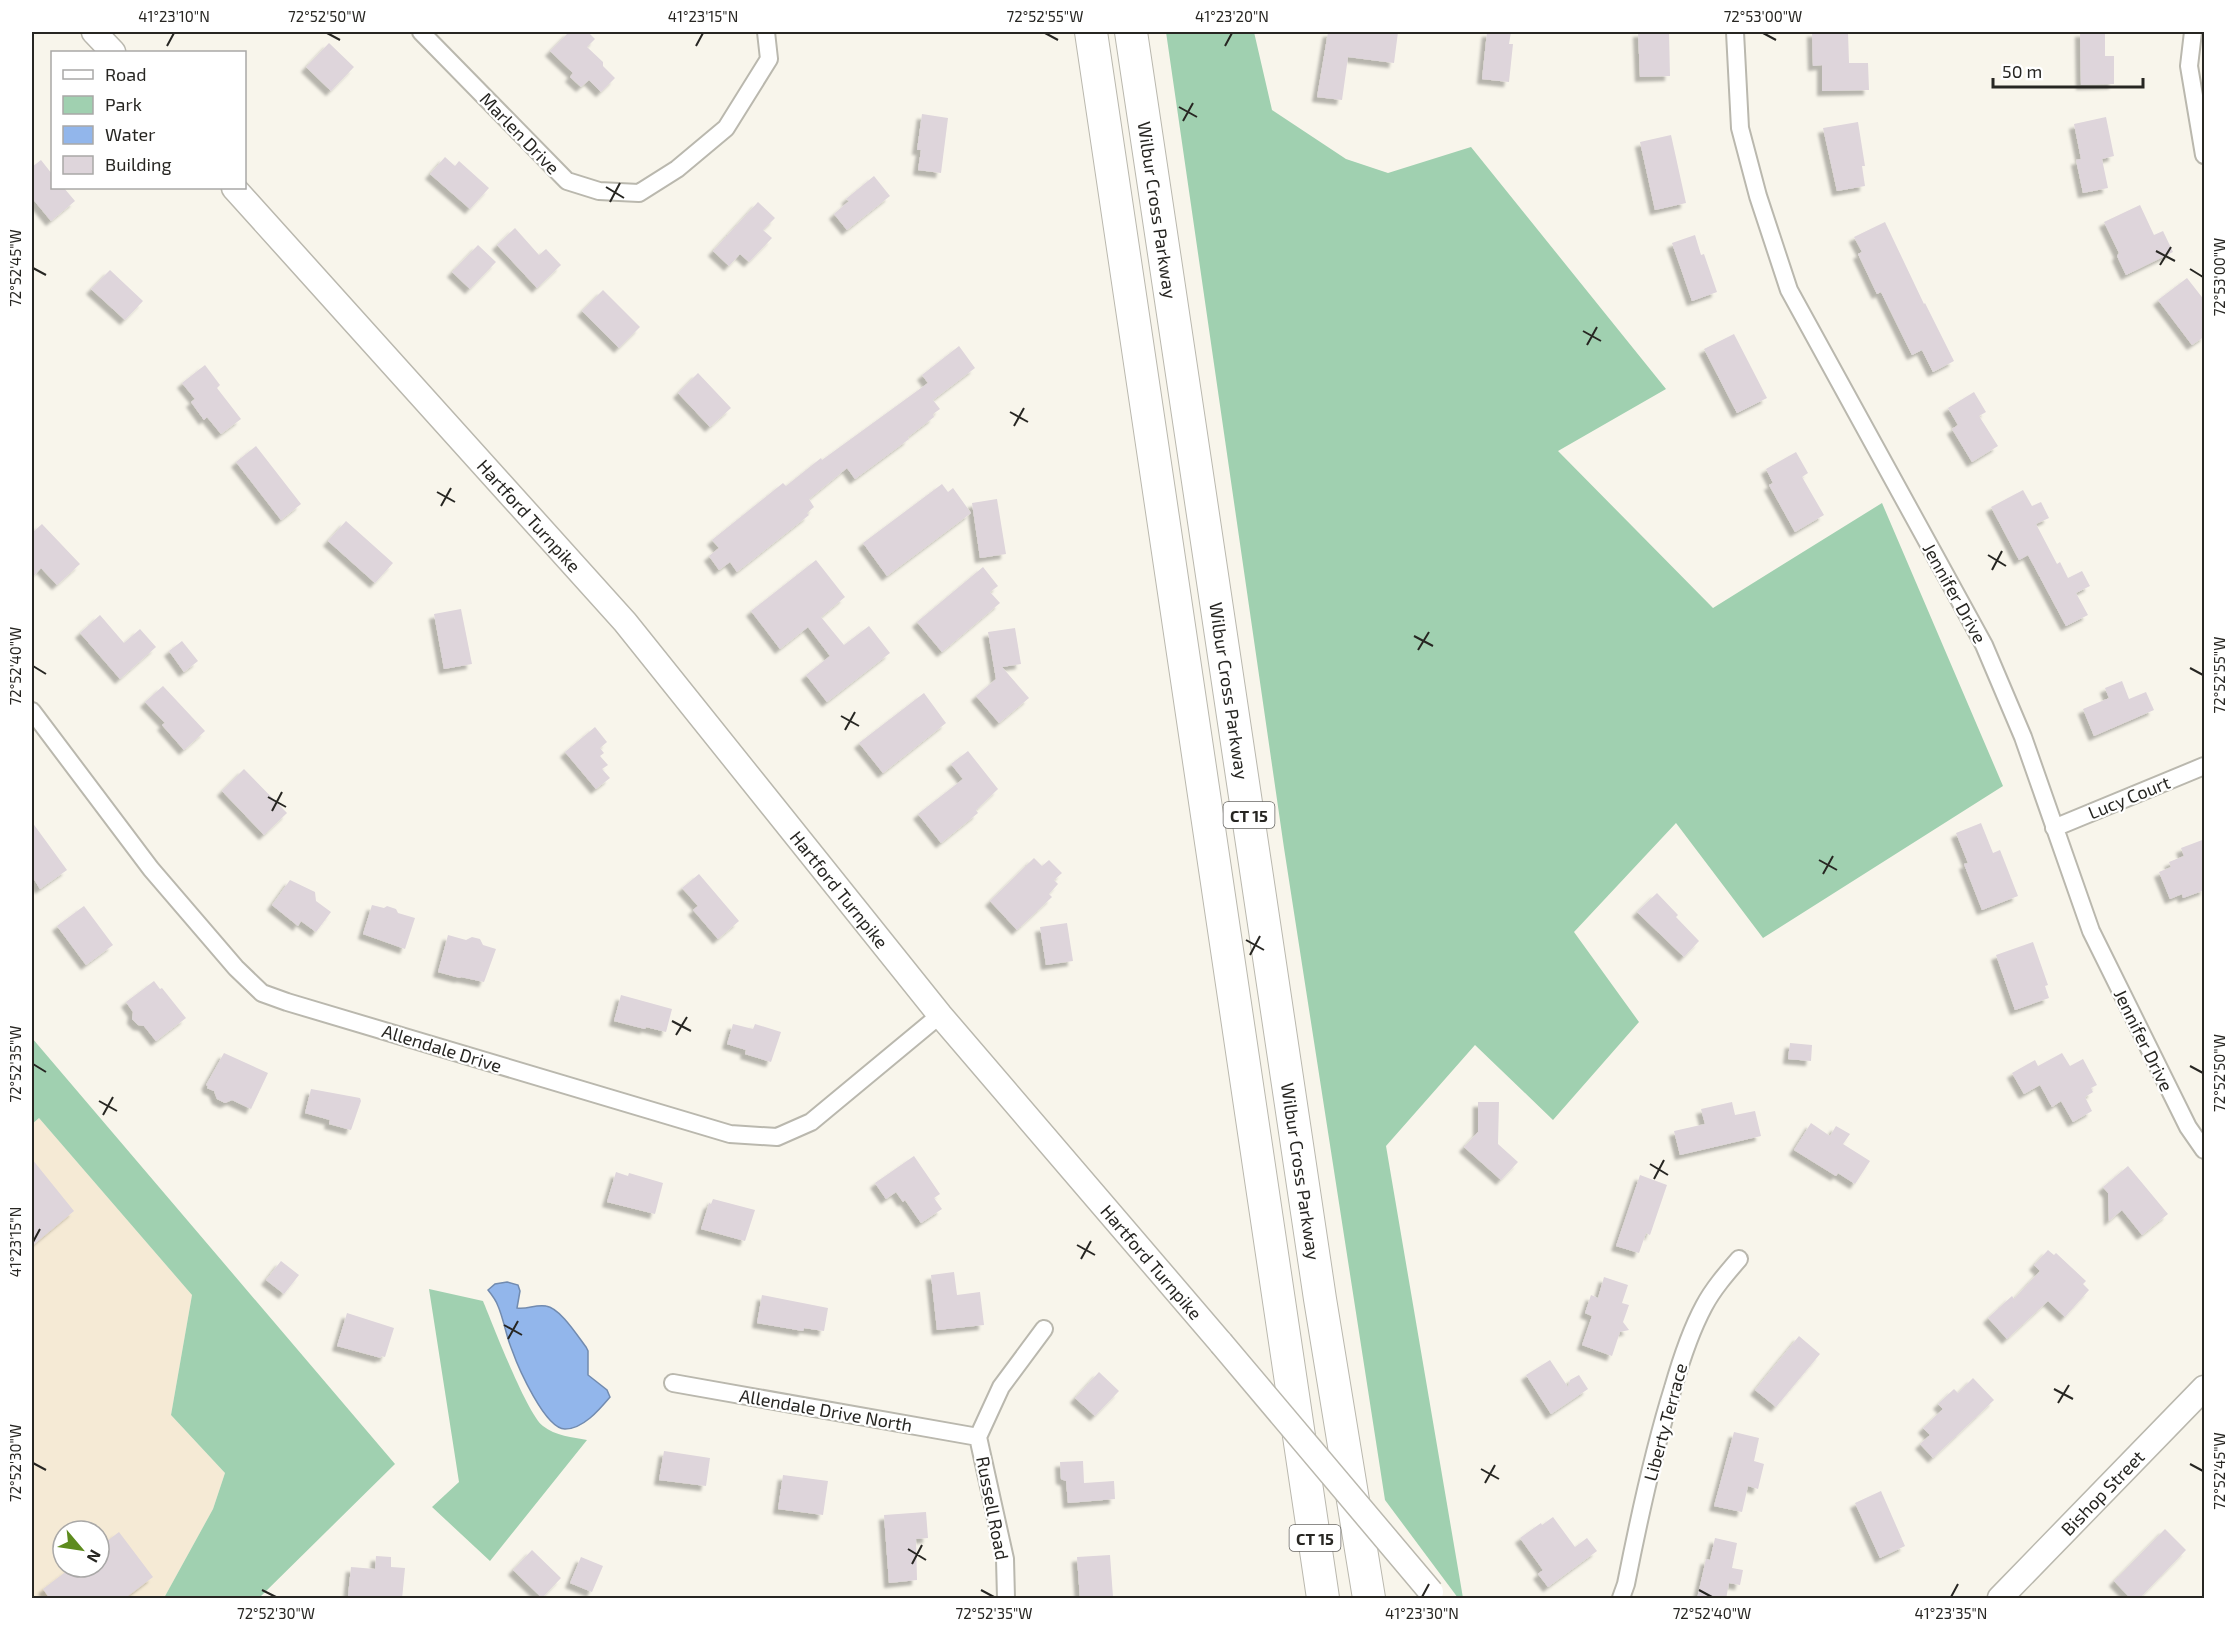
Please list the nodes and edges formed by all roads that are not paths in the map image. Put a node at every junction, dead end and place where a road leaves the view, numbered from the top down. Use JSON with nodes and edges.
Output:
{"nodes":[{"id":1,"x":94,"y":32,"type":"edge"},
{"id":2,"x":421,"y":32,"type":"edge"},
{"id":3,"x":766,"y":32,"type":"edge"},
{"id":4,"x":1091,"y":32,"type":"edge"},
{"id":5,"x":1131,"y":32,"type":"edge"},
{"id":6,"x":1736,"y":32,"type":"edge"},
{"id":7,"x":2193,"y":32,"type":"edge"},
{"id":8,"x":111,"y":51,"type":"edge"},
{"id":9,"x":2205,"y":155,"type":"edge"},
{"id":10,"x":235,"y":189,"type":"edge"},
{"id":11,"x":32,"y":711,"type":"edge"},
{"id":12,"x":2205,"y":766,"type":"edge"},
{"id":13,"x":2054,"y":828,"type":"junction"},
{"id":14,"x":940,"y":1015,"type":"junction"},
{"id":15,"x":2205,"y":1150,"type":"edge"},
{"id":16,"x":1739,"y":1259,"type":"dead end"},
{"id":17,"x":1044,"y":1329,"type":"dead end"},
{"id":18,"x":673,"y":1383,"type":"dead end"},
{"id":19,"x":2205,"y":1388,"type":"edge"},
{"id":20,"x":978,"y":1437,"type":"junction"},
{"id":21,"x":1306,"y":1478,"type":"junction"},
{"id":22,"x":1433,"y":1595,"type":"edge"},
{"id":23,"x":1006,"y":1599,"type":"edge"},
{"id":24,"x":1300,"y":1599,"type":"edge"},
{"id":25,"x":1323,"y":1599,"type":"edge"},
{"id":26,"x":1369,"y":1599,"type":"edge"},
{"id":27,"x":1621,"y":1599,"type":"edge"},
{"id":28,"x":2000,"y":1599,"type":"edge"}],
"edges":[{"from":1,"to":8,"type":"main road"},
{"from":2,"to":3,"type":"street","name":"Marlen Drive"},
{"from":4,"to":21,"type":"highway","number":"CT 15"},
{"from":5,"to":26,"type":"highway","name":"Wilbur Cross Parkway","number":"CT 15"},
{"from":6,"to":13,"type":"street","name":"Jennifer Drive"},
{"from":7,"to":9,"type":"street"},
{"from":10,"to":14,"type":"main road","name":"Hartford Turnpike"},
{"from":11,"to":14,"type":"street","name":"Allendale Drive"},
{"from":12,"to":13,"type":"street","name":"Lucy Court"},
{"from":13,"to":15,"type":"street","name":"Jennifer Drive"},
{"from":14,"to":22,"type":"main road","name":"Hartford Turnpike","bridge":true},
{"from":16,"to":27,"type":"street","name":"Liberty Terrace"},
{"from":17,"to":20,"type":"street","name":"Russell Road"},
{"from":18,"to":20,"type":"street","name":"Allendale Drive North"},
{"from":19,"to":28,"type":"main road","name":"Bishop Street"},
{"from":20,"to":23,"type":"street","name":"Russell Road"},
{"from":21,"to":24,"type":"highway"},
{"from":21,"to":25,"type":"highway","number":"CT 15"}]}
